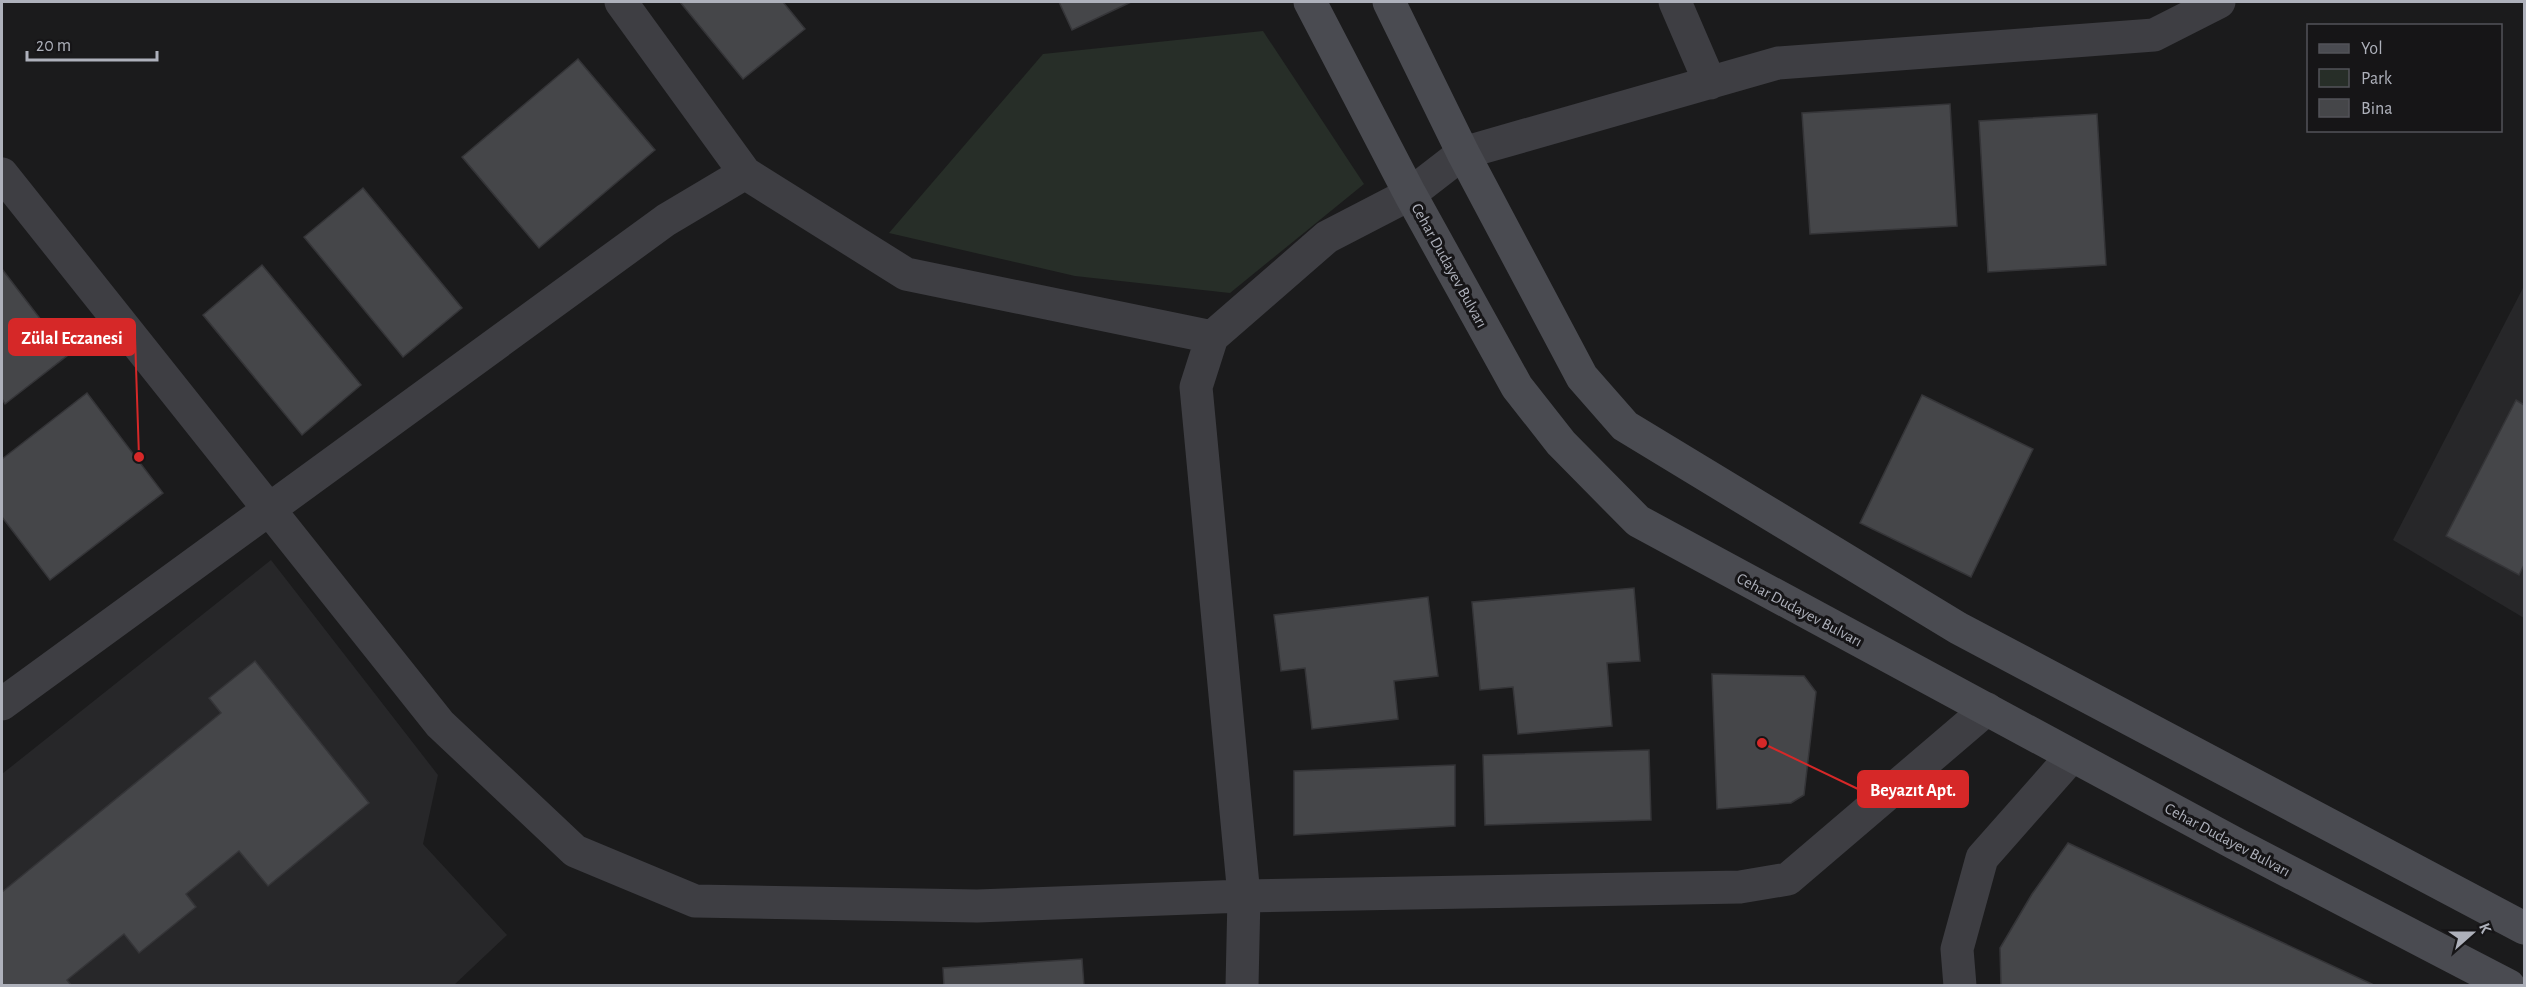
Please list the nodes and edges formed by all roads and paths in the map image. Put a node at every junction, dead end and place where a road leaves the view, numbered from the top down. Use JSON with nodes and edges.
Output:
{"nodes":[{"id":1,"x":621,"y":2,"type":"edge"},
{"id":2,"x":1310,"y":2,"type":"edge"},
{"id":3,"x":1389,"y":2,"type":"edge"},
{"id":4,"x":1676,"y":2,"type":"edge"},
{"id":5,"x":2218,"y":2,"type":"edge"},
{"id":6,"x":1710,"y":83,"type":"junction"},
{"id":7,"x":1463,"y":153,"type":"junction"},
{"id":8,"x":745,"y":173,"type":"junction"},
{"id":9,"x":2,"y":174,"type":"edge"},
{"id":10,"x":1410,"y":194,"type":"junction"},
{"id":11,"x":1212,"y":337,"type":"junction"},
{"id":12,"x":266,"y":509,"type":"junction"},
{"id":13,"x":2,"y":704,"type":"edge"},
{"id":14,"x":1987,"y":710,"type":"junction"},
{"id":15,"x":2072,"y":756,"type":"junction"},
{"id":16,"x":1244,"y":896,"type":"junction"},
{"id":17,"x":2524,"y":928,"type":"edge"},
{"id":18,"x":1242,"y":986,"type":"edge"},
{"id":19,"x":1960,"y":986,"type":"edge"},
{"id":20,"x":2509,"y":986,"type":"edge"}],
"edges":[{"from":1,"to":8,"type":"street"},
{"from":2,"to":10,"type":"street","name":"Cehar Dudayev Bulvarı"},
{"from":3,"to":7,"type":"street"},
{"from":4,"to":6,"type":"street"},
{"from":5,"to":6,"type":"street"},
{"from":6,"to":7,"type":"street"},
{"from":7,"to":10,"type":"street"},
{"from":7,"to":17,"type":"street"},
{"from":8,"to":11,"type":"street"},
{"from":8,"to":12,"type":"street"},
{"from":9,"to":12,"type":"street"},
{"from":10,"to":11,"type":"street"},
{"from":10,"to":14,"type":"street","name":"Cehar Dudayev Bulvarı"},
{"from":11,"to":16,"type":"street"},
{"from":12,"to":13,"type":"street"},
{"from":12,"to":16,"type":"street"},
{"from":14,"to":15,"type":"street","name":"Cehar Dudayev Bulvarı"},
{"from":14,"to":16,"type":"street"},
{"from":15,"to":19,"type":"street"},
{"from":15,"to":20,"type":"street","name":"Cehar Dudayev Bulvarı"},
{"from":16,"to":18,"type":"street"}]}
